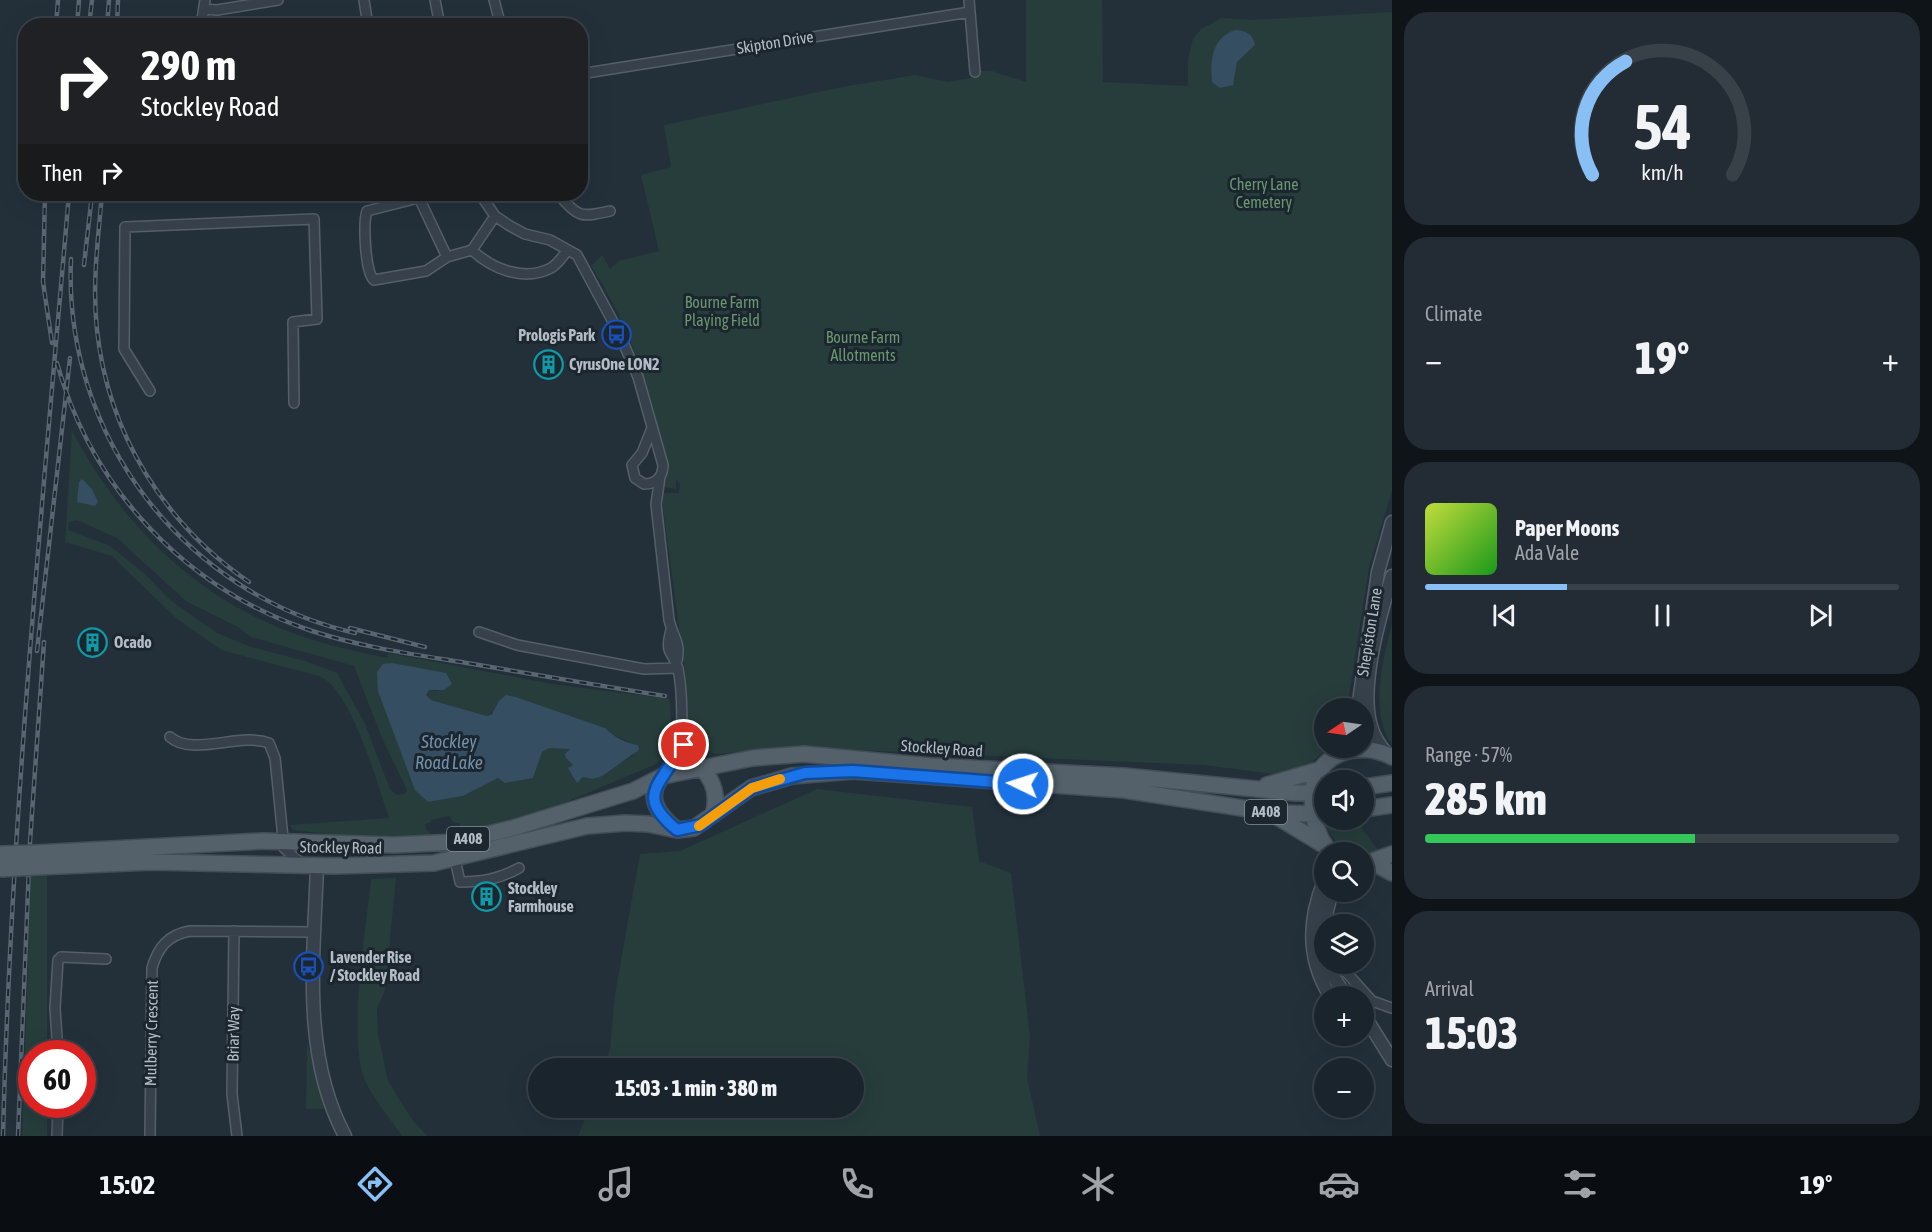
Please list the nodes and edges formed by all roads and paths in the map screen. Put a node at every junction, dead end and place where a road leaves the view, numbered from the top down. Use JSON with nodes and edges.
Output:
{"nodes":[{"id":1,"x":278,"y":0,"type":"edge"},
{"id":2,"x":364,"y":0,"type":"edge"},
{"id":3,"x":435,"y":0,"type":"edge"},
{"id":4,"x":494,"y":0,"type":"edge"},
{"id":5,"x":969,"y":0,"type":"edge"},
{"id":6,"x":205,"y":4,"type":"edge"},
{"id":7,"x":970,"y":12,"type":"junction"},
{"id":8,"x":367,"y":18,"type":"edge"},
{"id":9,"x":438,"y":18,"type":"edge"},
{"id":10,"x":499,"y":18,"type":"edge"},
{"id":11,"x":975,"y":72,"type":"dead end"},
{"id":12,"x":588,"y":73,"type":"edge"},
{"id":13,"x":407,"y":201,"type":"edge"},
{"id":14,"x":420,"y":201,"type":"edge"},
{"id":15,"x":485,"y":201,"type":"edge"},
{"id":16,"x":564,"y":201,"type":"edge"},
{"id":17,"x":610,"y":211,"type":"dead end"},
{"id":18,"x":493,"y":213,"type":"junction"},
{"id":19,"x":472,"y":250,"type":"junction"},
{"id":20,"x":567,"y":251,"type":"junction"},
{"id":21,"x":447,"y":257,"type":"junction"},
{"id":22,"x":150,"y":391,"type":"dead end"},
{"id":23,"x":294,"y":403,"type":"dead end"},
{"id":24,"x":652,"y":429,"type":"junction"},
{"id":25,"x":642,"y":453,"type":"junction"},
{"id":26,"x":660,"y":460,"type":"junction"},
{"id":27,"x":660,"y":477,"type":"junction"},
{"id":28,"x":649,"y":484,"type":"junction"},
{"id":29,"x":656,"y":504,"type":"junction"},
{"id":30,"x":1392,"y":522,"type":"edge"},
{"id":31,"x":1392,"y":576,"type":"edge"},
{"id":32,"x":479,"y":632,"type":"dead end"},
{"id":33,"x":677,"y":667,"type":"junction"},
{"id":34,"x":1359,"y":698,"type":"edge"},
{"id":35,"x":170,"y":737,"type":"dead end"},
{"id":36,"x":681,"y":739,"type":"junction"},
{"id":37,"x":1374,"y":753,"type":"edge"},
{"id":38,"x":1390,"y":756,"type":"edge"},
{"id":39,"x":1332,"y":758,"type":"edge"},
{"id":40,"x":701,"y":768,"type":"junction"},
{"id":41,"x":1322,"y":769,"type":"joint"},
{"id":42,"x":663,"y":776,"type":"junction"},
{"id":43,"x":1392,"y":783,"type":"edge"},
{"id":44,"x":1374,"y":786,"type":"edge"},
{"id":45,"x":1252,"y":788,"type":"junction"},
{"id":46,"x":1314,"y":793,"type":"edge"},
{"id":47,"x":1392,"y":805,"type":"edge"},
{"id":48,"x":1374,"y":808,"type":"edge"},
{"id":49,"x":1260,"y":811,"type":"junction"},
{"id":50,"x":1314,"y":814,"type":"edge"},
{"id":51,"x":713,"y":815,"type":"junction"},
{"id":52,"x":677,"y":830,"type":"junction"},
{"id":53,"x":282,"y":841,"type":"junction"},
{"id":54,"x":1317,"y":842,"type":"edge"},
{"id":55,"x":0,"y":854,"type":"edge"},
{"id":56,"x":1392,"y":854,"type":"edge"},
{"id":57,"x":455,"y":859,"type":"junction"},
{"id":58,"x":37,"y":860,"type":"junction"},
{"id":59,"x":1374,"y":860,"type":"edge"},
{"id":60,"x":310,"y":866,"type":"junction"},
{"id":61,"x":1374,"y":866,"type":"edge"},
{"id":62,"x":519,"y":868,"type":"dead end"},
{"id":63,"x":0,"y":869,"type":"edge"},
{"id":64,"x":1392,"y":873,"type":"edge"},
{"id":65,"x":1317,"y":902,"type":"edge"},
{"id":66,"x":234,"y":931,"type":"junction"},
{"id":67,"x":315,"y":932,"type":"junction"},
{"id":68,"x":106,"y":959,"type":"dead end"},
{"id":69,"x":1347,"y":974,"type":"edge"},
{"id":70,"x":1325,"y":986,"type":"edge"},
{"id":71,"x":1392,"y":1008,"type":"edge"},
{"id":72,"x":1374,"y":1033,"type":"edge"},
{"id":73,"x":1374,"y":1036,"type":"edge"},
{"id":74,"x":1377,"y":1038,"type":"junction"},
{"id":75,"x":57,"y":1040,"type":"edge"},
{"id":76,"x":1392,"y":1060,"type":"edge"},
{"id":77,"x":58,"y":1118,"type":"edge"},
{"id":78,"x":342,"y":1134,"type":"edge"},
{"id":79,"x":57,"y":1136,"type":"edge"},
{"id":80,"x":150,"y":1136,"type":"edge"},
{"id":81,"x":237,"y":1136,"type":"edge"}],
"edges":[{"from":1,"to":6,"type":"street"},
{"from":2,"to":8,"type":"street"},
{"from":3,"to":9,"type":"street"},
{"from":4,"to":10,"type":"street"},
{"from":5,"to":7,"type":"street"},
{"from":7,"to":11,"type":"street"},
{"from":7,"to":12,"type":"street","name":"Skipton Drive"},
{"from":13,"to":21,"type":"street"},
{"from":14,"to":21,"type":"street"},
{"from":15,"to":18,"type":"street"},
{"from":16,"to":17,"type":"street"},
{"from":18,"to":19,"type":"street"},
{"from":18,"to":20,"type":"street"},
{"from":19,"to":20,"type":"street"},
{"from":19,"to":21,"type":"street"},
{"from":20,"to":24,"type":"street"},
{"from":22,"to":23,"type":"street"},
{"from":24,"to":25,"type":"street"},
{"from":24,"to":26,"type":"street"},
{"from":25,"to":26,"type":"street"},
{"from":25,"to":28,"type":"street"},
{"from":26,"to":27,"type":"street"},
{"from":27,"to":28,"type":"street"},
{"from":27,"to":29,"type":"street"},
{"from":28,"to":29,"type":"street"},
{"from":29,"to":33,"type":"street"},
{"from":30,"to":34,"type":"street","name":"Shepiston Lane"},
{"from":31,"to":38,"type":"street","name":"Shepiston Lane"},
{"from":32,"to":33,"type":"street"},
{"from":33,"to":36,"type":"street"},
{"from":35,"to":53,"type":"street"},
{"from":36,"to":40,"type":"street"},
{"from":36,"to":42,"type":"street"},
{"from":37,"to":38,"type":"main road","number":"A408"},
{"from":39,"to":41,"type":"main road","number":"A408"},
{"from":40,"to":42,"type":"main road","name":"Stockley Road","number":"A408"},
{"from":40,"to":45,"type":"main road","name":"Stockley Road","number":"A408"},
{"from":40,"to":51,"type":"main road"},
{"from":41,"to":45,"type":"main road","number":"A408"},
{"from":42,"to":52,"type":"main road"},
{"from":42,"to":53,"type":"main road","name":"Stockley Road","number":"A408"},
{"from":43,"to":44,"type":"main road"},
{"from":45,"to":46,"type":"main road","name":"Stockley Road","number":"A408"},
{"from":47,"to":48,"type":"main road"},
{"from":49,"to":50,"type":"main road","name":"Stockley Road","number":"A408"},
{"from":49,"to":51,"type":"main road","name":"Stockley Road","number":"A408"},
{"from":49,"to":54,"type":"main road","number":"A408"},
{"from":51,"to":52,"type":"main road","name":"Stockley Road","number":"A408"},
{"from":52,"to":57,"type":"main road","name":"Stockley Road","number":"A408"},
{"from":53,"to":58,"type":"main road","name":"Stockley Road","number":"A408"},
{"from":53,"to":60,"type":"street"},
{"from":55,"to":58,"type":"main road","name":"Stockley Road","number":"A408","bridge":true},
{"from":56,"to":59,"type":"main road"},
{"from":57,"to":60,"type":"main road","name":"Stockley Road","number":"A408"},
{"from":57,"to":62,"type":"street"},
{"from":58,"to":60,"type":"main road","name":"Stockley Road","number":"A408"},
{"from":58,"to":63,"type":"main road","name":"Stockley Road","number":"A408","bridge":true},
{"from":60,"to":67,"type":"street"},
{"from":61,"to":64,"type":"main road"},
{"from":65,"to":70,"type":"street"},
{"from":66,"to":67,"type":"street","name":"Mulberry Crescent"},
{"from":66,"to":80,"type":"street","name":"Mulberry Crescent"},
{"from":66,"to":81,"type":"street","name":"Briar Way"},
{"from":67,"to":78,"type":"street"},
{"from":68,"to":75,"type":"street"},
{"from":69,"to":71,"type":"street"},
{"from":72,"to":74,"type":"street"},
{"from":73,"to":74,"type":"street"},
{"from":74,"to":76,"type":"street"},
{"from":77,"to":79,"type":"street"}]}
